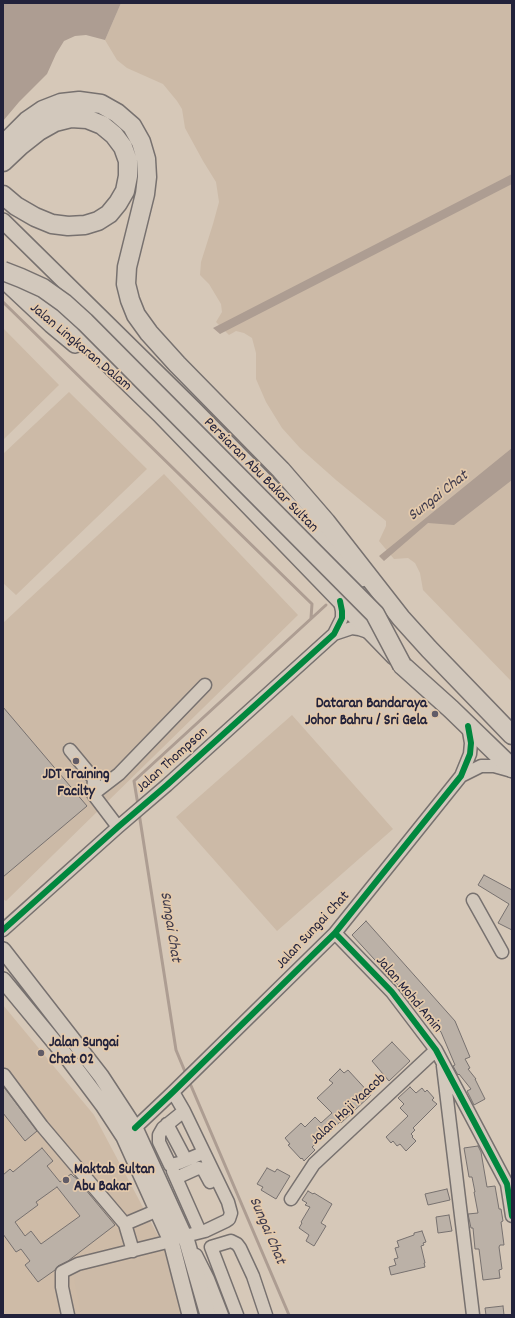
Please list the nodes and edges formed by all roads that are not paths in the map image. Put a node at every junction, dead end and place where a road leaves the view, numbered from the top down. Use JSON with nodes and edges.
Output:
{"nodes":[{"id":1,"x":3,"y":145,"type":"edge"},
{"id":2,"x":3,"y":162,"type":"edge"},
{"id":3,"x":3,"y":195,"type":"edge"},
{"id":4,"x":3,"y":221,"type":"edge"},
{"id":5,"x":3,"y":262,"type":"edge"},
{"id":6,"x":3,"y":271,"type":"edge"},
{"id":7,"x":3,"y":280,"type":"edge"},
{"id":8,"x":159,"y":414,"type":"junction"},
{"id":9,"x":340,"y":601,"type":"junction"},
{"id":10,"x":401,"y":618,"type":"junction"},
{"id":11,"x":371,"y":633,"type":"junction"},
{"id":12,"x":334,"y":634,"type":"junction"},
{"id":13,"x":402,"y":666,"type":"junction"},
{"id":14,"x":205,"y":685,"type":"dead end"},
{"id":15,"x":468,"y":726,"type":"junction"},
{"id":16,"x":512,"y":735,"type":"edge"},
{"id":17,"x":70,"y":750,"type":"dead end"},
{"id":18,"x":512,"y":770,"type":"edge"},
{"id":19,"x":461,"y":776,"type":"junction"},
{"id":20,"x":93,"y":794,"type":"junction"},
{"id":21,"x":121,"y":824,"type":"junction"},
{"id":22,"x":473,"y":900,"type":"dead end"},
{"id":23,"x":3,"y":930,"type":"edge"},
{"id":24,"x":335,"y":933,"type":"junction"},
{"id":25,"x":3,"y":950,"type":"edge"},
{"id":26,"x":502,"y":952,"type":"dead end"},
{"id":27,"x":4,"y":985,"type":"edge"},
{"id":28,"x":439,"y":1055,"type":"junction"},
{"id":29,"x":4,"y":1075,"type":"dead end"},
{"id":30,"x":173,"y":1092,"type":"junction"},
{"id":31,"x":184,"y":1111,"type":"junction"},
{"id":32,"x":167,"y":1124,"type":"junction"},
{"id":33,"x":135,"y":1128,"type":"junction"},
{"id":34,"x":203,"y":1153,"type":"junction"},
{"id":35,"x":186,"y":1160,"type":"junction"},
{"id":36,"x":170,"y":1164,"type":"junction"},
{"id":37,"x":176,"y":1178,"type":"junction"},
{"id":38,"x":509,"y":1184,"type":"edge"},
{"id":39,"x":291,"y":1200,"type":"dead end"},
{"id":40,"x":158,"y":1210,"type":"junction"},
{"id":41,"x":512,"y":1216,"type":"edge"},
{"id":42,"x":226,"y":1221,"type":"junction"},
{"id":43,"x":125,"y":1224,"type":"junction"},
{"id":44,"x":200,"y":1232,"type":"junction"},
{"id":45,"x":186,"y":1239,"type":"junction"},
{"id":46,"x":171,"y":1241,"type":"junction"},
{"id":47,"x":133,"y":1251,"type":"junction"},
{"id":48,"x":68,"y":1315,"type":"edge"},
{"id":49,"x":190,"y":1315,"type":"edge"},
{"id":50,"x":208,"y":1315,"type":"edge"},
{"id":51,"x":222,"y":1315,"type":"edge"},
{"id":52,"x":237,"y":1315,"type":"edge"},
{"id":53,"x":266,"y":1315,"type":"edge"},
{"id":54,"x":473,"y":1315,"type":"edge"}],
"edges":[{"from":1,"to":10,"type":"highway"},
{"from":2,"to":3,"type":"highway"},
{"from":4,"to":10,"type":"main road","name":"Persiaran Abu Bakar Sultan"},
{"from":5,"to":8,"type":"main road","name":"Persiaran Abu Bakar Sultan"},
{"from":6,"to":13,"type":"highway","bridge":true},
{"from":7,"to":8,"type":"main road","name":"Jalan Lingkaran Dalam"},
{"from":8,"to":9,"type":"main road","name":"Persiaran Abu Bakar Sultan"},
{"from":9,"to":11,"type":"main road","name":"Persiaran Abu Bakar Sultan"},
{"from":9,"to":12,"type":"street","name":"Jalan Thompson"},
{"from":10,"to":16,"type":"highway","name":"Persiaran Abu Bakar Sultan"},
{"from":11,"to":12,"type":"street","name":"Jalan Thompson"},
{"from":11,"to":13,"type":"main road","name":"Persiaran Abu Bakar Sultan"},
{"from":12,"to":21,"type":"street","name":"Jalan Thompson"},
{"from":13,"to":15,"type":"highway","name":"Persiaran Abu Bakar Sultan"},
{"from":14,"to":20,"type":"street"},
{"from":15,"to":18,"type":"highway","name":"Persiaran Abu Bakar Sultan"},
{"from":15,"to":19,"type":"street","name":"Jalan Sungai Chat"},
{"from":17,"to":20,"type":"street"},
{"from":18,"to":19,"type":"street","name":"Jalan Sungai Chat"},
{"from":19,"to":24,"type":"street","name":"Jalan Sungai Chat"},
{"from":20,"to":21,"type":"street"},
{"from":21,"to":23,"type":"street","name":"Jalan Thompson"},
{"from":22,"to":26,"type":"street"},
{"from":24,"to":28,"type":"street","name":"Jalan Mohd Amin"},
{"from":24,"to":30,"type":"street","name":"Jalan Sungai Chat"},
{"from":25,"to":33,"type":"main road"},
{"from":27,"to":40,"type":"main road"},
{"from":28,"to":38,"type":"street","name":"Jalan Mohd Amin"},
{"from":28,"to":39,"type":"street","name":"Jalan Haji Yaacob"},
{"from":28,"to":54,"type":"street"},
{"from":29,"to":43,"type":"street"},
{"from":30,"to":31,"type":"street"},
{"from":30,"to":33,"type":"street","name":"Jalan Sungai Chat"},
{"from":31,"to":32,"type":"street"},
{"from":31,"to":34,"type":"street"},
{"from":32,"to":35,"type":"street"},
{"from":32,"to":36,"type":"street"},
{"from":33,"to":45,"type":"main road"},
{"from":34,"to":35,"type":"street"},
{"from":34,"to":42,"type":"street"},
{"from":35,"to":36,"type":"street"},
{"from":36,"to":37,"type":"street"},
{"from":37,"to":42,"type":"street"},
{"from":37,"to":44,"type":"street"},
{"from":38,"to":41,"type":"street","name":"Jalan Mohd Amin"},
{"from":40,"to":43,"type":"street"},
{"from":40,"to":46,"type":"main road"},
{"from":42,"to":44,"type":"street"},
{"from":43,"to":47,"type":"street"},
{"from":44,"to":45,"type":"street"},
{"from":45,"to":50,"type":"main road"},
{"from":45,"to":51,"type":"street"},
{"from":46,"to":47,"type":"street"},
{"from":46,"to":49,"type":"main road"},
{"from":47,"to":48,"type":"street"},
{"from":52,"to":53,"type":"street"}]}
